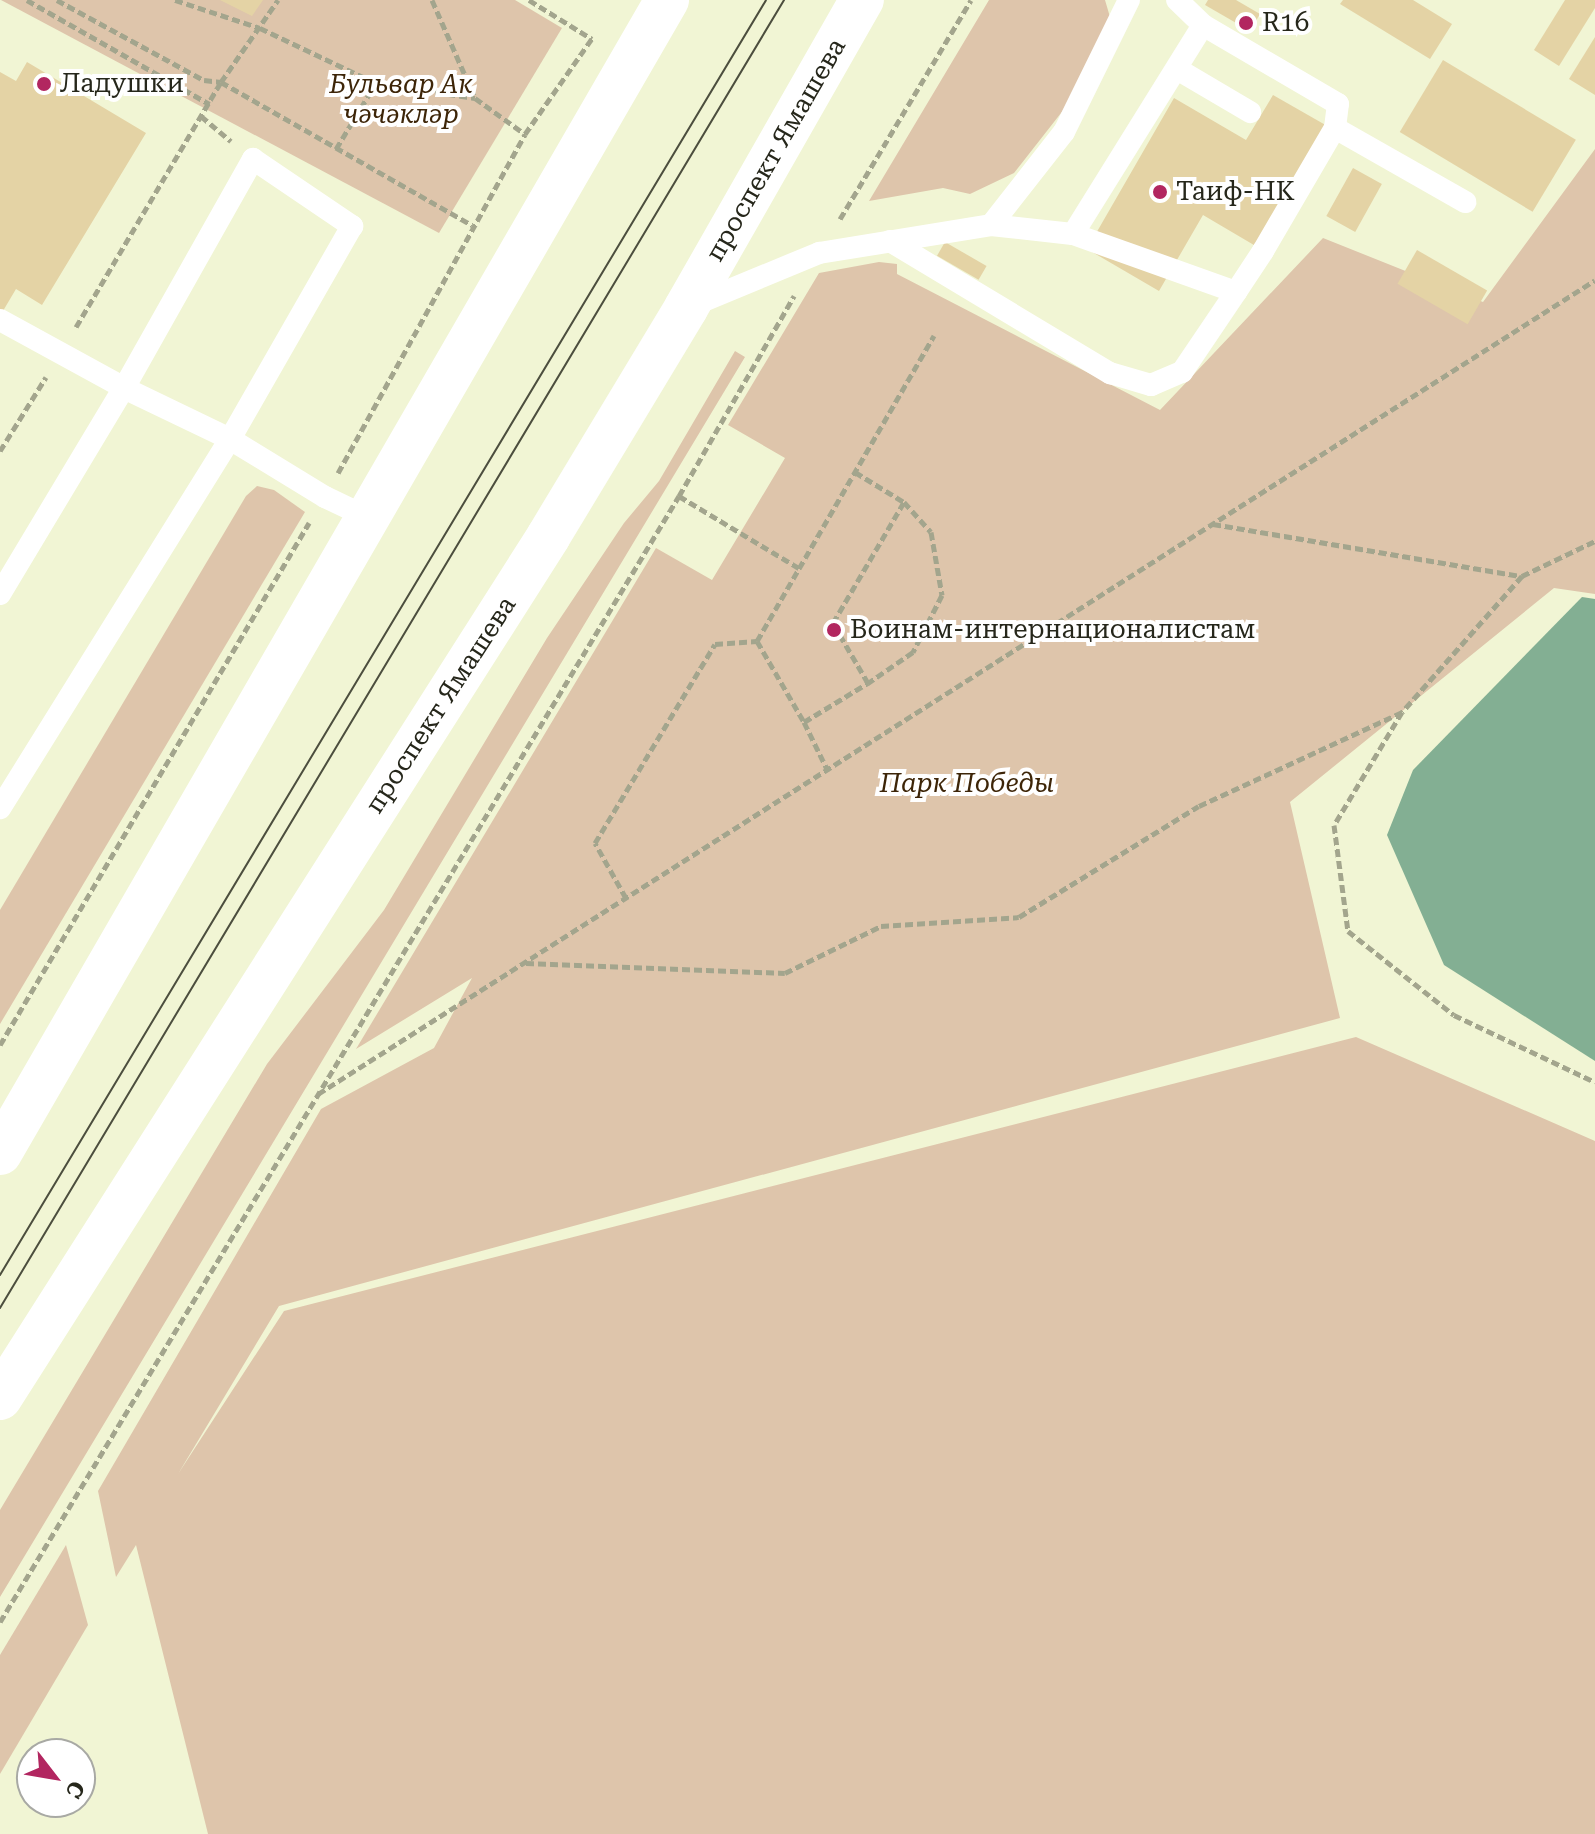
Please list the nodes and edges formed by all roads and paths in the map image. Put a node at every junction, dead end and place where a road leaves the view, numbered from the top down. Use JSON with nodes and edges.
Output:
{"nodes":[{"id":1,"x":27,"y":0,"type":"edge"},
{"id":2,"x":57,"y":0,"type":"edge"},
{"id":3,"x":175,"y":0,"type":"edge"},
{"id":4,"x":278,"y":0,"type":"edge"},
{"id":5,"x":432,"y":0,"type":"edge"},
{"id":6,"x":529,"y":0,"type":"edge"},
{"id":7,"x":667,"y":0,"type":"edge"},
{"id":8,"x":862,"y":0,"type":"edge"},
{"id":9,"x":971,"y":0,"type":"edge"},
{"id":10,"x":1129,"y":0,"type":"edge"},
{"id":11,"x":1177,"y":0,"type":"edge"},
{"id":12,"x":1203,"y":25,"type":"junction"},
{"id":13,"x":260,"y":28,"type":"junction"},
{"id":14,"x":592,"y":39,"type":"dead end"},
{"id":15,"x":1177,"y":69,"type":"junction"},
{"id":16,"x":221,"y":82,"type":"junction"},
{"id":17,"x":376,"y":83,"type":"junction"},
{"id":18,"x":475,"y":98,"type":"junction"},
{"id":19,"x":209,"y":104,"type":"junction"},
{"id":20,"x":1250,"y":112,"type":"dead end"},
{"id":21,"x":1335,"y":128,"type":"junction"},
{"id":22,"x":525,"y":134,"type":"dead end"},
{"id":23,"x":336,"y":149,"type":"junction"},
{"id":24,"x":1465,"y":202,"type":"dead end"},
{"id":25,"x":472,"y":225,"type":"dead end"},
{"id":26,"x":991,"y":225,"type":"junction"},
{"id":27,"x":1073,"y":234,"type":"junction"},
{"id":28,"x":890,"y":241,"type":"junction"},
{"id":29,"x":819,"y":253,"type":"junction"},
{"id":30,"x":1595,"y":280,"type":"edge"},
{"id":31,"x":1236,"y":292,"type":"junction"},
{"id":32,"x":686,"y":308,"type":"junction"},
{"id":33,"x":0,"y":320,"type":"edge"},
{"id":34,"x":934,"y":336,"type":"dead end"},
{"id":35,"x":62,"y":352,"type":"junction"},
{"id":36,"x":124,"y":388,"type":"junction"},
{"id":37,"x":230,"y":439,"type":"junction"},
{"id":38,"x":0,"y":451,"type":"edge"},
{"id":39,"x":855,"y":472,"type":"junction"},
{"id":40,"x":679,"y":496,"type":"junction"},
{"id":41,"x":904,"y":502,"type":"junction"},
{"id":42,"x":369,"y":518,"type":"junction"},
{"id":43,"x":1212,"y":524,"type":"junction"},
{"id":44,"x":1595,"y":542,"type":"edge"},
{"id":45,"x":799,"y":568,"type":"junction"},
{"id":46,"x":1522,"y":576,"type":"junction"},
{"id":47,"x":0,"y":594,"type":"edge"},
{"id":48,"x":757,"y":641,"type":"junction"},
{"id":49,"x":868,"y":683,"type":"junction"},
{"id":50,"x":1402,"y":712,"type":"junction"},
{"id":51,"x":804,"y":722,"type":"junction"},
{"id":52,"x":828,"y":771,"type":"junction"},
{"id":53,"x":0,"y":808,"type":"edge"},
{"id":54,"x":626,"y":898,"type":"junction"},
{"id":55,"x":523,"y":963,"type":"junction"},
{"id":56,"x":1595,"y":1082,"type":"edge"},
{"id":57,"x":316,"y":1095,"type":"junction"},
{"id":58,"x":0,"y":1153,"type":"edge"},
{"id":59,"x":0,"y":1398,"type":"edge"},
{"id":60,"x":0,"y":1622,"type":"edge"}],
"edges":[{"from":1,"to":19,"type":"path"},
{"from":2,"to":16,"type":"path"},
{"from":3,"to":13,"type":"path"},
{"from":4,"to":13,"type":"path"},
{"from":5,"to":18,"type":"path"},
{"from":6,"to":14,"type":"path"},
{"from":7,"to":42,"type":"main road"},
{"from":8,"to":32,"type":"main road","name":"проспект Ямашева"},
{"from":9,"to":29,"type":"path"},
{"from":10,"to":26,"type":"lane"},
{"from":11,"to":12,"type":"lane"},
{"from":12,"to":15,"type":"lane"},
{"from":12,"to":21,"type":"lane"},
{"from":13,"to":16,"type":"path"},
{"from":13,"to":17,"type":"path"},
{"from":15,"to":20,"type":"lane"},
{"from":15,"to":27,"type":"lane"},
{"from":16,"to":19,"type":"path"},
{"from":16,"to":23,"type":"path"},
{"from":17,"to":18,"type":"path"},
{"from":17,"to":23,"type":"path"},
{"from":18,"to":22,"type":"path"},
{"from":19,"to":35,"type":"path"},
{"from":21,"to":24,"type":"lane"},
{"from":21,"to":31,"type":"lane"},
{"from":23,"to":25,"type":"path"},
{"from":26,"to":27,"type":"lane"},
{"from":26,"to":28,"type":"lane"},
{"from":27,"to":31,"type":"lane"},
{"from":28,"to":29,"type":"lane"},
{"from":28,"to":31,"type":"lane"},
{"from":29,"to":32,"type":"lane"},
{"from":29,"to":40,"type":"path"},
{"from":30,"to":43,"type":"path"},
{"from":32,"to":59,"type":"main road","name":"проспект Ямашева"},
{"from":33,"to":35,"type":"lane"},
{"from":34,"to":39,"type":"path"},
{"from":35,"to":36,"type":"lane"},
{"from":35,"to":38,"type":"path"},
{"from":36,"to":37,"type":"lane"},
{"from":36,"to":37,"type":"lane"},
{"from":36,"to":47,"type":"lane"},
{"from":37,"to":42,"type":"lane"},
{"from":37,"to":53,"type":"lane"},
{"from":39,"to":41,"type":"path"},
{"from":39,"to":45,"type":"path"},
{"from":40,"to":45,"type":"path"},
{"from":40,"to":57,"type":"path"},
{"from":41,"to":49,"type":"path"},
{"from":41,"to":49,"type":"path"},
{"from":42,"to":58,"type":"main road"},
{"from":43,"to":46,"type":"path"},
{"from":43,"to":52,"type":"path"},
{"from":44,"to":46,"type":"path"},
{"from":45,"to":48,"type":"path"},
{"from":46,"to":50,"type":"path"},
{"from":48,"to":51,"type":"path"},
{"from":48,"to":54,"type":"path"},
{"from":49,"to":51,"type":"path"},
{"from":50,"to":55,"type":"path"},
{"from":50,"to":56,"type":"path"},
{"from":51,"to":52,"type":"path"},
{"from":52,"to":54,"type":"path"},
{"from":54,"to":55,"type":"path"},
{"from":55,"to":57,"type":"path"},
{"from":57,"to":60,"type":"path"}]}
